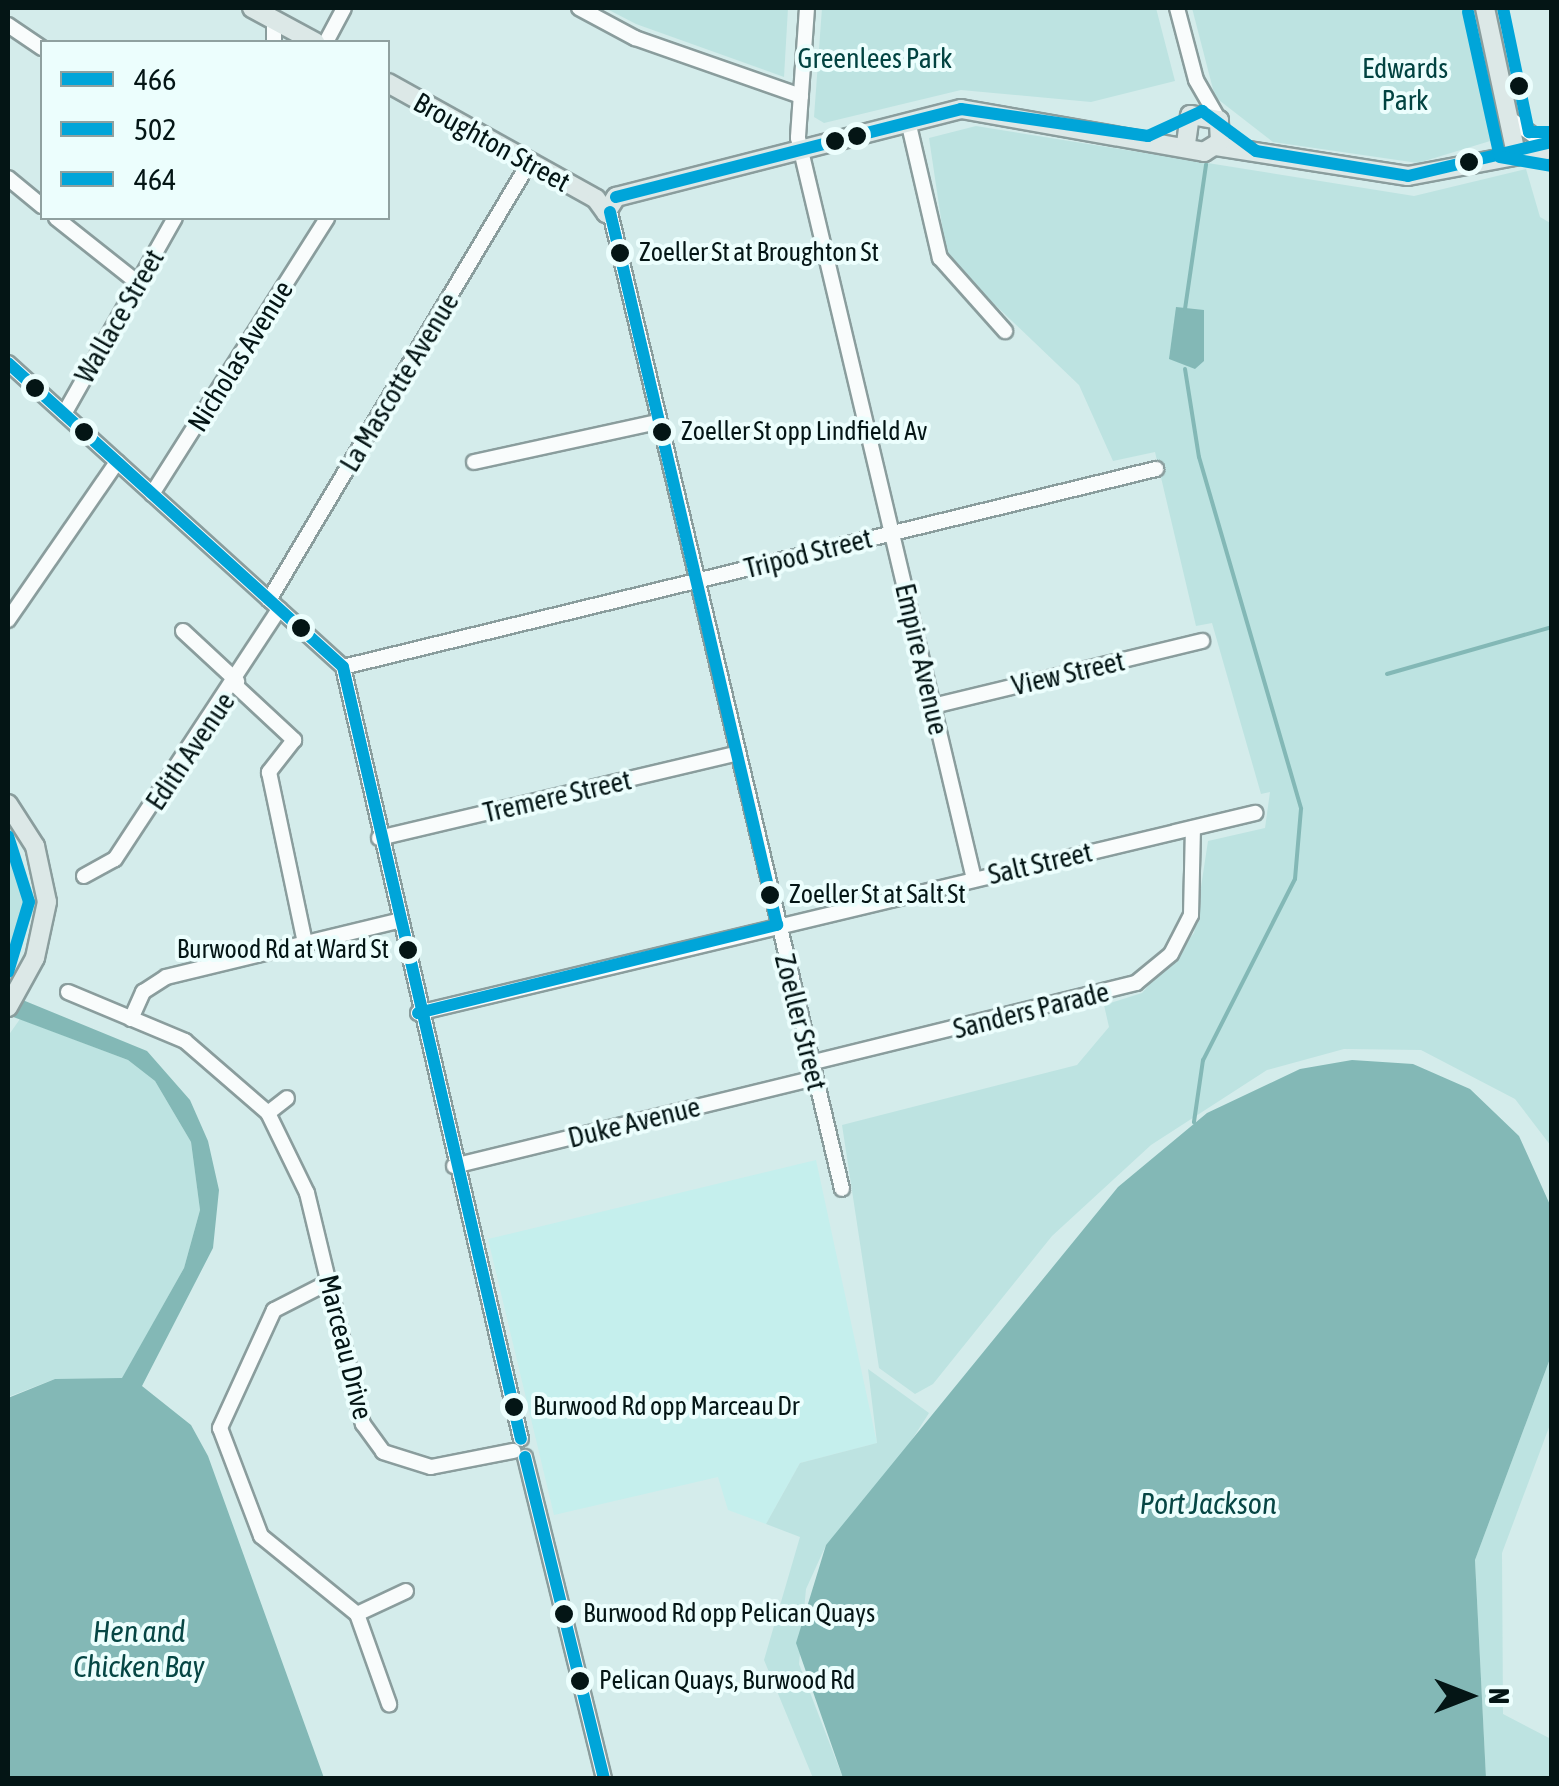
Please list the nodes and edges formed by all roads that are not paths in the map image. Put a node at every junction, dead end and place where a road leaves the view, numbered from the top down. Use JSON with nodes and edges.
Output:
{"nodes":[{"id":1,"x":252,"y":8,"type":"edge"},
{"id":2,"x":344,"y":8,"type":"edge"},
{"id":3,"x":579,"y":8,"type":"edge"},
{"id":4,"x":808,"y":8,"type":"edge"},
{"id":5,"x":1177,"y":8,"type":"edge"},
{"id":6,"x":1484,"y":8,"type":"edge"},
{"id":7,"x":274,"y":20,"type":"junction"},
{"id":8,"x":8,"y":25,"type":"edge"},
{"id":9,"x":274,"y":40,"type":"edge"},
{"id":10,"x":311,"y":40,"type":"edge"},
{"id":11,"x":327,"y":40,"type":"edge"},
{"id":12,"x":40,"y":47,"type":"edge"},
{"id":13,"x":1196,"y":80,"type":"junction"},
{"id":14,"x":390,"y":84,"type":"edge"},
{"id":15,"x":801,"y":96,"type":"junction"},
{"id":16,"x":908,"y":121,"type":"junction"},
{"id":17,"x":1514,"y":121,"type":"junction"},
{"id":18,"x":1220,"y":123,"type":"junction"},
{"id":19,"x":1186,"y":128,"type":"junction"},
{"id":20,"x":1216,"y":146,"type":"junction"},
{"id":21,"x":1545,"y":147,"type":"edge"},
{"id":22,"x":800,"y":148,"type":"junction"},
{"id":23,"x":1515,"y":149,"type":"junction"},
{"id":24,"x":1256,"y":151,"type":"junction"},
{"id":25,"x":529,"y":163,"type":"junction"},
{"id":26,"x":1448,"y":170,"type":"junction"},
{"id":27,"x":8,"y":178,"type":"edge"},
{"id":28,"x":607,"y":203,"type":"junction"},
{"id":29,"x":40,"y":204,"type":"edge"},
{"id":30,"x":59,"y":220,"type":"edge"},
{"id":31,"x":174,"y":220,"type":"edge"},
{"id":32,"x":326,"y":220,"type":"edge"},
{"id":33,"x":138,"y":283,"type":"junction"},
{"id":34,"x":1004,"y":330,"type":"dead end"},
{"id":35,"x":8,"y":363,"type":"edge"},
{"id":36,"x":64,"y":414,"type":"junction"},
{"id":37,"x":657,"y":422,"type":"junction"},
{"id":38,"x":117,"y":462,"type":"junction"},
{"id":39,"x":474,"y":462,"type":"dead end"},
{"id":40,"x":1156,"y":469,"type":"dead end"},
{"id":41,"x":152,"y":494,"type":"junction"},
{"id":42,"x":892,"y":532,"type":"junction"},
{"id":43,"x":693,"y":581,"type":"junction"},
{"id":44,"x":274,"y":604,"type":"junction"},
{"id":45,"x":8,"y":620,"type":"edge"},
{"id":46,"x":182,"y":631,"type":"dead end"},
{"id":47,"x":1202,"y":641,"type":"dead end"},
{"id":48,"x":343,"y":668,"type":"junction"},
{"id":49,"x":236,"y":683,"type":"junction"},
{"id":50,"x":933,"y":706,"type":"junction"},
{"id":51,"x":735,"y":754,"type":"junction"},
{"id":52,"x":8,"y":804,"type":"edge"},
{"id":53,"x":1255,"y":813,"type":"dead end"},
{"id":54,"x":1194,"y":828,"type":"junction"},
{"id":55,"x":380,"y":838,"type":"junction"},
{"id":56,"x":84,"y":876,"type":"dead end"},
{"id":57,"x":974,"y":879,"type":"junction"},
{"id":58,"x":397,"y":921,"type":"junction"},
{"id":59,"x":777,"y":925,"type":"junction"},
{"id":60,"x":305,"y":943,"type":"junction"},
{"id":61,"x":68,"y":992,"type":"dead end"},
{"id":62,"x":8,"y":1007,"type":"edge"},
{"id":63,"x":418,"y":1012,"type":"junction"},
{"id":64,"x":131,"y":1018,"type":"junction"},
{"id":65,"x":812,"y":1070,"type":"junction"},
{"id":66,"x":287,"y":1098,"type":"dead end"},
{"id":67,"x":268,"y":1113,"type":"junction"},
{"id":68,"x":454,"y":1166,"type":"junction"},
{"id":69,"x":842,"y":1189,"type":"dead end"},
{"id":70,"x":328,"y":1282,"type":"junction"},
{"id":71,"x":520,"y":1449,"type":"junction"},
{"id":72,"x":406,"y":1591,"type":"dead end"},
{"id":73,"x":357,"y":1614,"type":"junction"},
{"id":74,"x":389,"y":1704,"type":"dead end"},
{"id":75,"x":604,"y":1778,"type":"edge"}],
"edges":[{"from":1,"to":7,"type":"main road"},
{"from":2,"to":11,"type":"street"},
{"from":3,"to":15,"type":"street"},
{"from":4,"to":15,"type":"street","name":"Empire Avenue"},
{"from":5,"to":13,"type":"street"},
{"from":6,"to":17,"type":"main road"},
{"from":7,"to":9,"type":"street"},
{"from":7,"to":10,"type":"main road"},
{"from":8,"to":12,"type":"street"},
{"from":13,"to":18,"type":"street"},
{"from":13,"to":19,"type":"street"},
{"from":14,"to":25,"type":"main road","name":"Broughton Street"},
{"from":15,"to":22,"type":"street","name":"Empire Avenue"},
{"from":16,"to":19,"type":"main road"},
{"from":16,"to":22,"type":"main road"},
{"from":16,"to":34,"type":"street"},
{"from":17,"to":21,"type":"street"},
{"from":17,"to":23,"type":"main road"},
{"from":18,"to":19,"type":"main road"},
{"from":18,"to":20,"type":"main road"},
{"from":18,"to":24,"type":"main road"},
{"from":19,"to":20,"type":"main road"},
{"from":20,"to":24,"type":"main road"},
{"from":21,"to":23,"type":"main road"},
{"from":21,"to":26,"type":"main road"},
{"from":22,"to":28,"type":"main road"},
{"from":22,"to":42,"type":"street","name":"Empire Avenue"},
{"from":23,"to":26,"type":"main road"},
{"from":24,"to":26,"type":"main road"},
{"from":25,"to":28,"type":"main road","name":"Broughton Street"},
{"from":25,"to":44,"type":"street","name":"La Mascotte Avenue"},
{"from":27,"to":29,"type":"street"},
{"from":28,"to":37,"type":"street","name":"Zoeller Street"},
{"from":30,"to":33,"type":"street"},
{"from":31,"to":33,"type":"street","name":"Wallace Street"},
{"from":32,"to":41,"type":"street","name":"Nicholas Avenue"},
{"from":33,"to":36,"type":"street","name":"Wallace Street"},
{"from":35,"to":36,"type":"street"},
{"from":36,"to":38,"type":"street"},
{"from":37,"to":39,"type":"street"},
{"from":37,"to":43,"type":"street","name":"Zoeller Street"},
{"from":38,"to":41,"type":"street"},
{"from":38,"to":45,"type":"street"},
{"from":40,"to":42,"type":"street","name":"Tripod Street"},
{"from":41,"to":44,"type":"street"},
{"from":42,"to":43,"type":"street","name":"Tripod Street"},
{"from":42,"to":50,"type":"street","name":"Empire Avenue"},
{"from":43,"to":48,"type":"street","name":"Tripod Street"},
{"from":43,"to":51,"type":"street","name":"Zoeller Street"},
{"from":44,"to":48,"type":"street"},
{"from":44,"to":49,"type":"street","name":"Edith Avenue"},
{"from":46,"to":49,"type":"street"},
{"from":47,"to":50,"type":"street","name":"View Street"},
{"from":48,"to":55,"type":"street"},
{"from":49,"to":56,"type":"street","name":"Edith Avenue"},
{"from":49,"to":60,"type":"street"},
{"from":50,"to":57,"type":"street","name":"Empire Avenue"},
{"from":51,"to":55,"type":"street","name":"Tremere Street"},
{"from":51,"to":59,"type":"street","name":"Zoeller Street"},
{"from":52,"to":62,"type":"main road"},
{"from":53,"to":54,"type":"street","name":"Salt Street"},
{"from":54,"to":57,"type":"street","name":"Salt Street"},
{"from":54,"to":65,"type":"street","name":"Sanders Parade"},
{"from":55,"to":58,"type":"street"},
{"from":57,"to":59,"type":"street","name":"Salt Street"},
{"from":58,"to":60,"type":"street"},
{"from":58,"to":63,"type":"street"},
{"from":59,"to":63,"type":"street","name":"Salt Street"},
{"from":59,"to":65,"type":"street","name":"Zoeller Street"},
{"from":60,"to":64,"type":"street"},
{"from":61,"to":64,"type":"street","name":"Marceau Drive"},
{"from":63,"to":68,"type":"street"},
{"from":64,"to":67,"type":"street","name":"Marceau Drive"},
{"from":65,"to":68,"type":"street","name":"Duke Avenue"},
{"from":65,"to":69,"type":"street","name":"Zoeller Street"},
{"from":66,"to":67,"type":"street"},
{"from":67,"to":70,"type":"street","name":"Marceau Drive"},
{"from":68,"to":71,"type":"street"},
{"from":70,"to":71,"type":"street","name":"Marceau Drive"},
{"from":70,"to":73,"type":"street"},
{"from":71,"to":75,"type":"street"},
{"from":72,"to":73,"type":"street"},
{"from":73,"to":74,"type":"street"}]}
